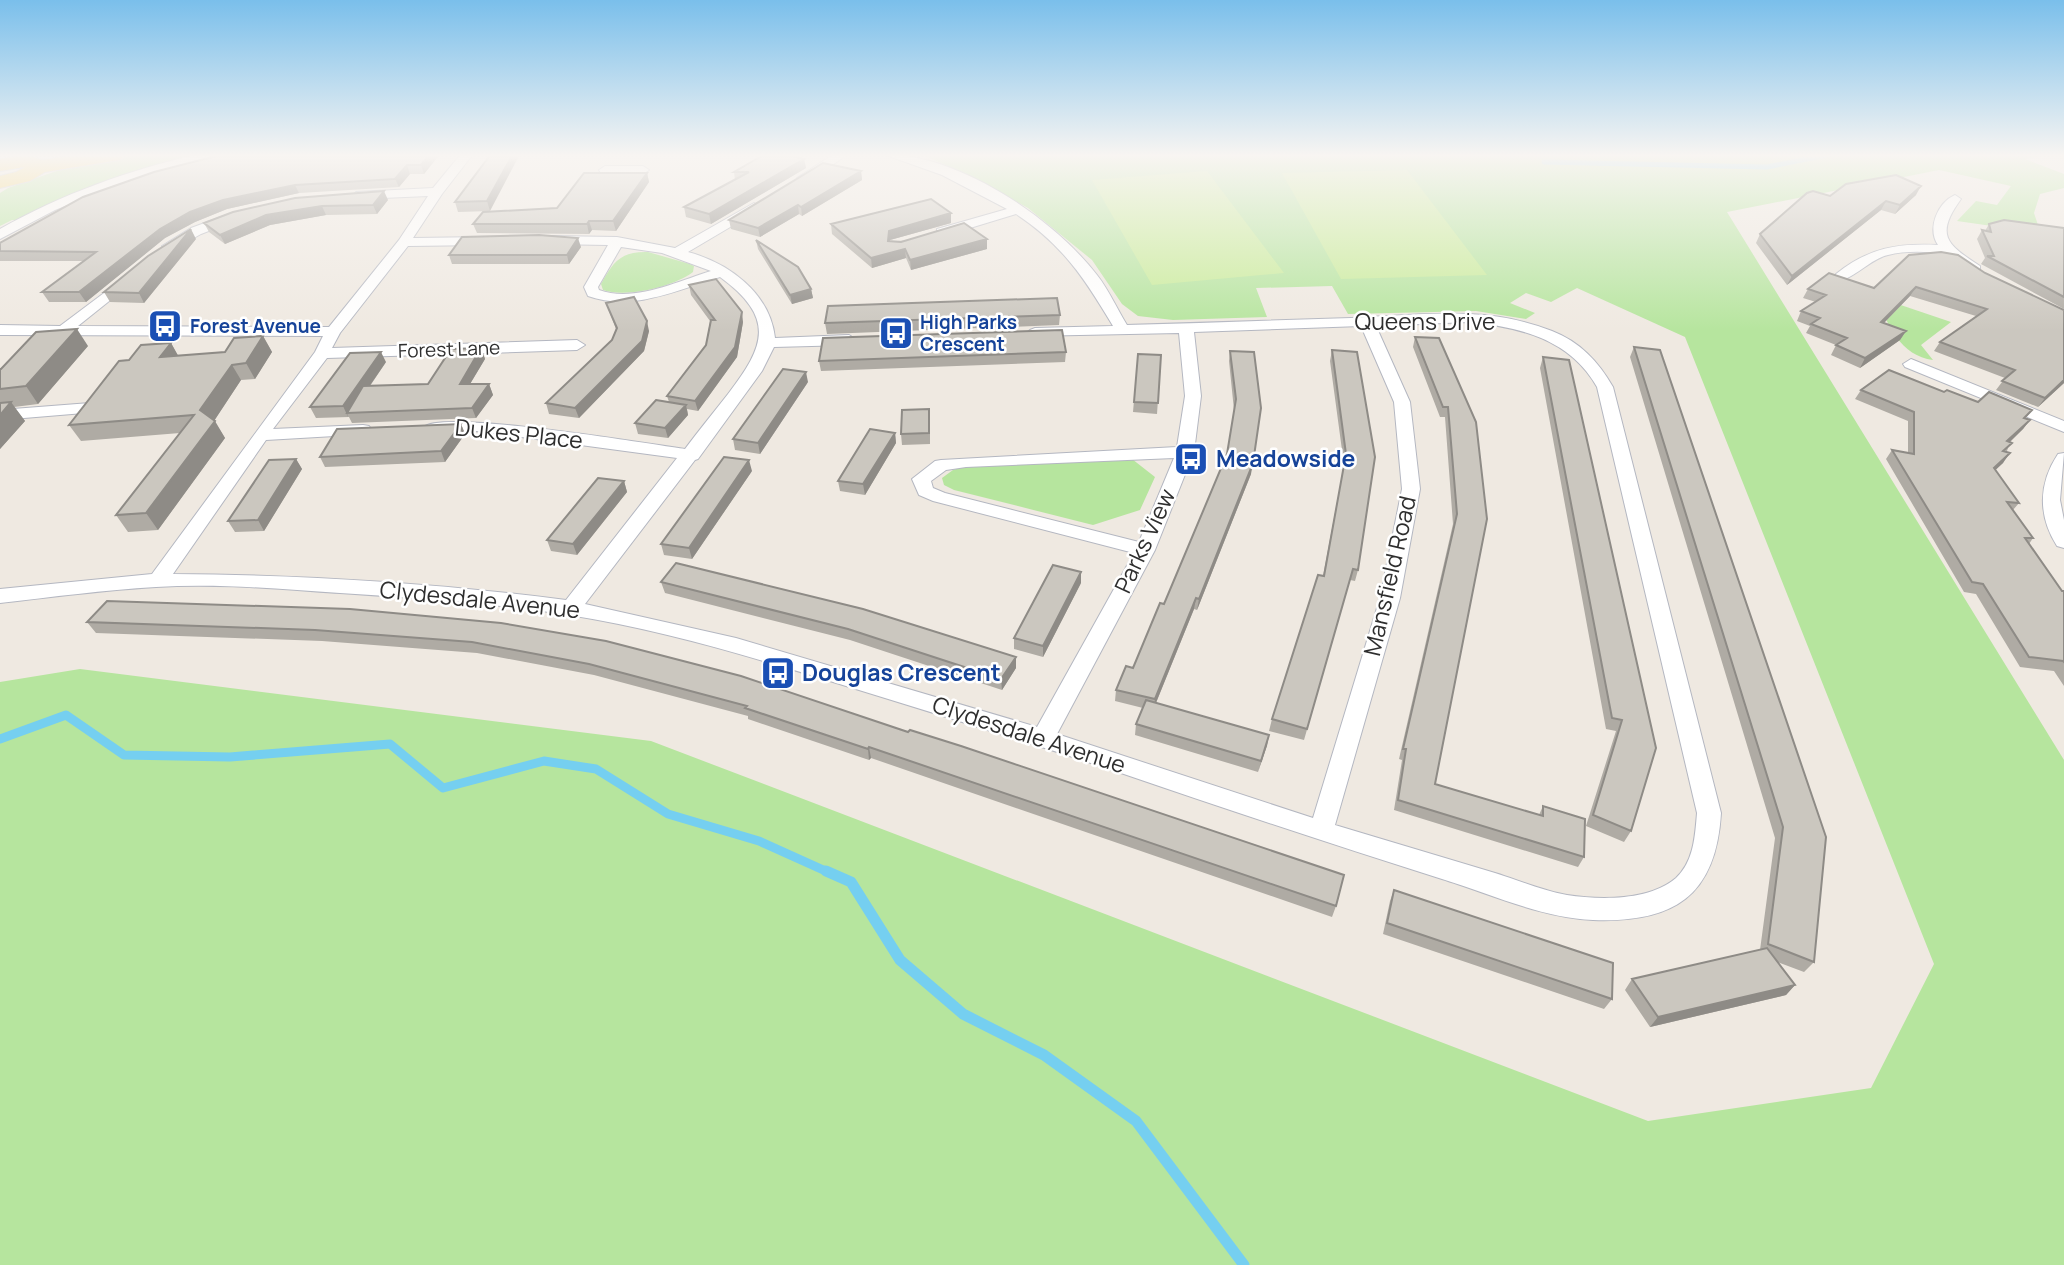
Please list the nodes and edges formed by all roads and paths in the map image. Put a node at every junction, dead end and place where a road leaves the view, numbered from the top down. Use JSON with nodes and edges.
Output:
{"nodes":[{"id":1,"x":42,"y":213,"type":"edge"},
{"id":2,"x":423,"y":213,"type":"edge"},
{"id":3,"x":744,"y":213,"type":"edge"},
{"id":4,"x":1007,"y":213,"type":"edge"},
{"id":5,"x":1021,"y":213,"type":"edge"},
{"id":6,"x":1943,"y":213,"type":"edge"},
{"id":7,"x":241,"y":214,"type":"edge"},
{"id":8,"x":0,"y":235,"type":"edge"},
{"id":9,"x":923,"y":238,"type":"edge"},
{"id":10,"x":535,"y":240,"type":"edge"},
{"id":11,"x":496,"y":241,"type":"edge"},
{"id":12,"x":404,"y":242,"type":"junction"},
{"id":13,"x":617,"y":242,"type":"junction"},
{"id":14,"x":1946,"y":250,"type":"junction"},
{"id":15,"x":678,"y":252,"type":"junction"},
{"id":16,"x":155,"y":257,"type":"edge"},
{"id":17,"x":137,"y":272,"type":"edge"},
{"id":18,"x":722,"y":272,"type":"junction"},
{"id":19,"x":1841,"y":277,"type":"edge"},
{"id":20,"x":1986,"y":277,"type":"edge"},
{"id":21,"x":1366,"y":321,"type":"junction"},
{"id":22,"x":1186,"y":328,"type":"junction"},
{"id":23,"x":1122,"y":329,"type":"junction"},
{"id":24,"x":0,"y":330,"type":"edge"},
{"id":25,"x":64,"y":330,"type":"junction"},
{"id":26,"x":333,"y":332,"type":"junction"},
{"id":27,"x":1013,"y":333,"type":"edge"},
{"id":28,"x":863,"y":339,"type":"edge"},
{"id":29,"x":767,"y":343,"type":"junction"},
{"id":30,"x":577,"y":345,"type":"dead end"},
{"id":31,"x":322,"y":353,"type":"junction"},
{"id":32,"x":1911,"y":364,"type":"dead end"},
{"id":33,"x":90,"y":408,"type":"edge"},
{"id":34,"x":0,"y":415,"type":"edge"},
{"id":35,"x":2064,"y":427,"type":"edge"},
{"id":36,"x":411,"y":428,"type":"edge"},
{"id":37,"x":384,"y":429,"type":"edge"},
{"id":38,"x":262,"y":435,"type":"junction"},
{"id":39,"x":1185,"y":452,"type":"junction"},
{"id":40,"x":692,"y":455,"type":"junction"},
{"id":41,"x":2064,"y":458,"type":"edge"},
{"id":42,"x":2064,"y":542,"type":"edge"},
{"id":43,"x":1145,"y":550,"type":"junction"},
{"id":44,"x":158,"y":580,"type":"junction"},
{"id":45,"x":0,"y":596,"type":"edge"},
{"id":46,"x":571,"y":608,"type":"junction"},
{"id":47,"x":1043,"y":738,"type":"junction"},
{"id":48,"x":1321,"y":831,"type":"junction"},
{"id":49,"x":1671,"y":896,"type":"joint"}],
"edges":[{"from":1,"to":8,"type":"street"},
{"from":2,"to":12,"type":"street"},
{"from":3,"to":15,"type":"street"},
{"from":4,"to":9,"type":"street"},
{"from":5,"to":23,"type":"street"},
{"from":6,"to":14,"type":"street"},
{"from":7,"to":16,"type":"street"},
{"from":10,"to":13,"type":"street"},
{"from":11,"to":12,"type":"street"},
{"from":12,"to":26,"type":"street"},
{"from":13,"to":15,"type":"street"},
{"from":13,"to":18,"type":"street"},
{"from":14,"to":19,"type":"street"},
{"from":14,"to":20,"type":"street"},
{"from":15,"to":18,"type":"street"},
{"from":17,"to":25,"type":"street"},
{"from":18,"to":29,"type":"street"},
{"from":21,"to":22,"type":"street","name":"Queens Drive"},
{"from":21,"to":48,"type":"street","name":"Mansfield Road"},
{"from":21,"to":49,"type":"street","name":"Queens Drive"},
{"from":22,"to":23,"type":"street","name":"Queens Drive"},
{"from":22,"to":39,"type":"street","name":"Parks View"},
{"from":23,"to":27,"type":"street","name":"Queens Drive"},
{"from":24,"to":25,"type":"street"},
{"from":25,"to":26,"type":"street"},
{"from":26,"to":31,"type":"street"},
{"from":28,"to":29,"type":"street"},
{"from":29,"to":40,"type":"street"},
{"from":30,"to":31,"type":"street","name":"Forest Lane"},
{"from":31,"to":38,"type":"street"},
{"from":32,"to":35,"type":"street"},
{"from":33,"to":34,"type":"street"},
{"from":36,"to":40,"type":"street","name":"Dukes Place"},
{"from":37,"to":38,"type":"street"},
{"from":38,"to":44,"type":"street"},
{"from":39,"to":43,"type":"street","name":"Parks View"},
{"from":39,"to":43,"type":"street"},
{"from":40,"to":46,"type":"street"},
{"from":41,"to":42,"type":"street"},
{"from":43,"to":47,"type":"street","name":"Parks View"},
{"from":44,"to":45,"type":"street","name":"Clydesdale Avenue"},
{"from":44,"to":46,"type":"street","name":"Clydesdale Avenue"},
{"from":46,"to":47,"type":"street","name":"Clydesdale Avenue"},
{"from":47,"to":48,"type":"street","name":"Clydesdale Avenue"},
{"from":48,"to":49,"type":"street","name":"Clydesdale Avenue"}]}
